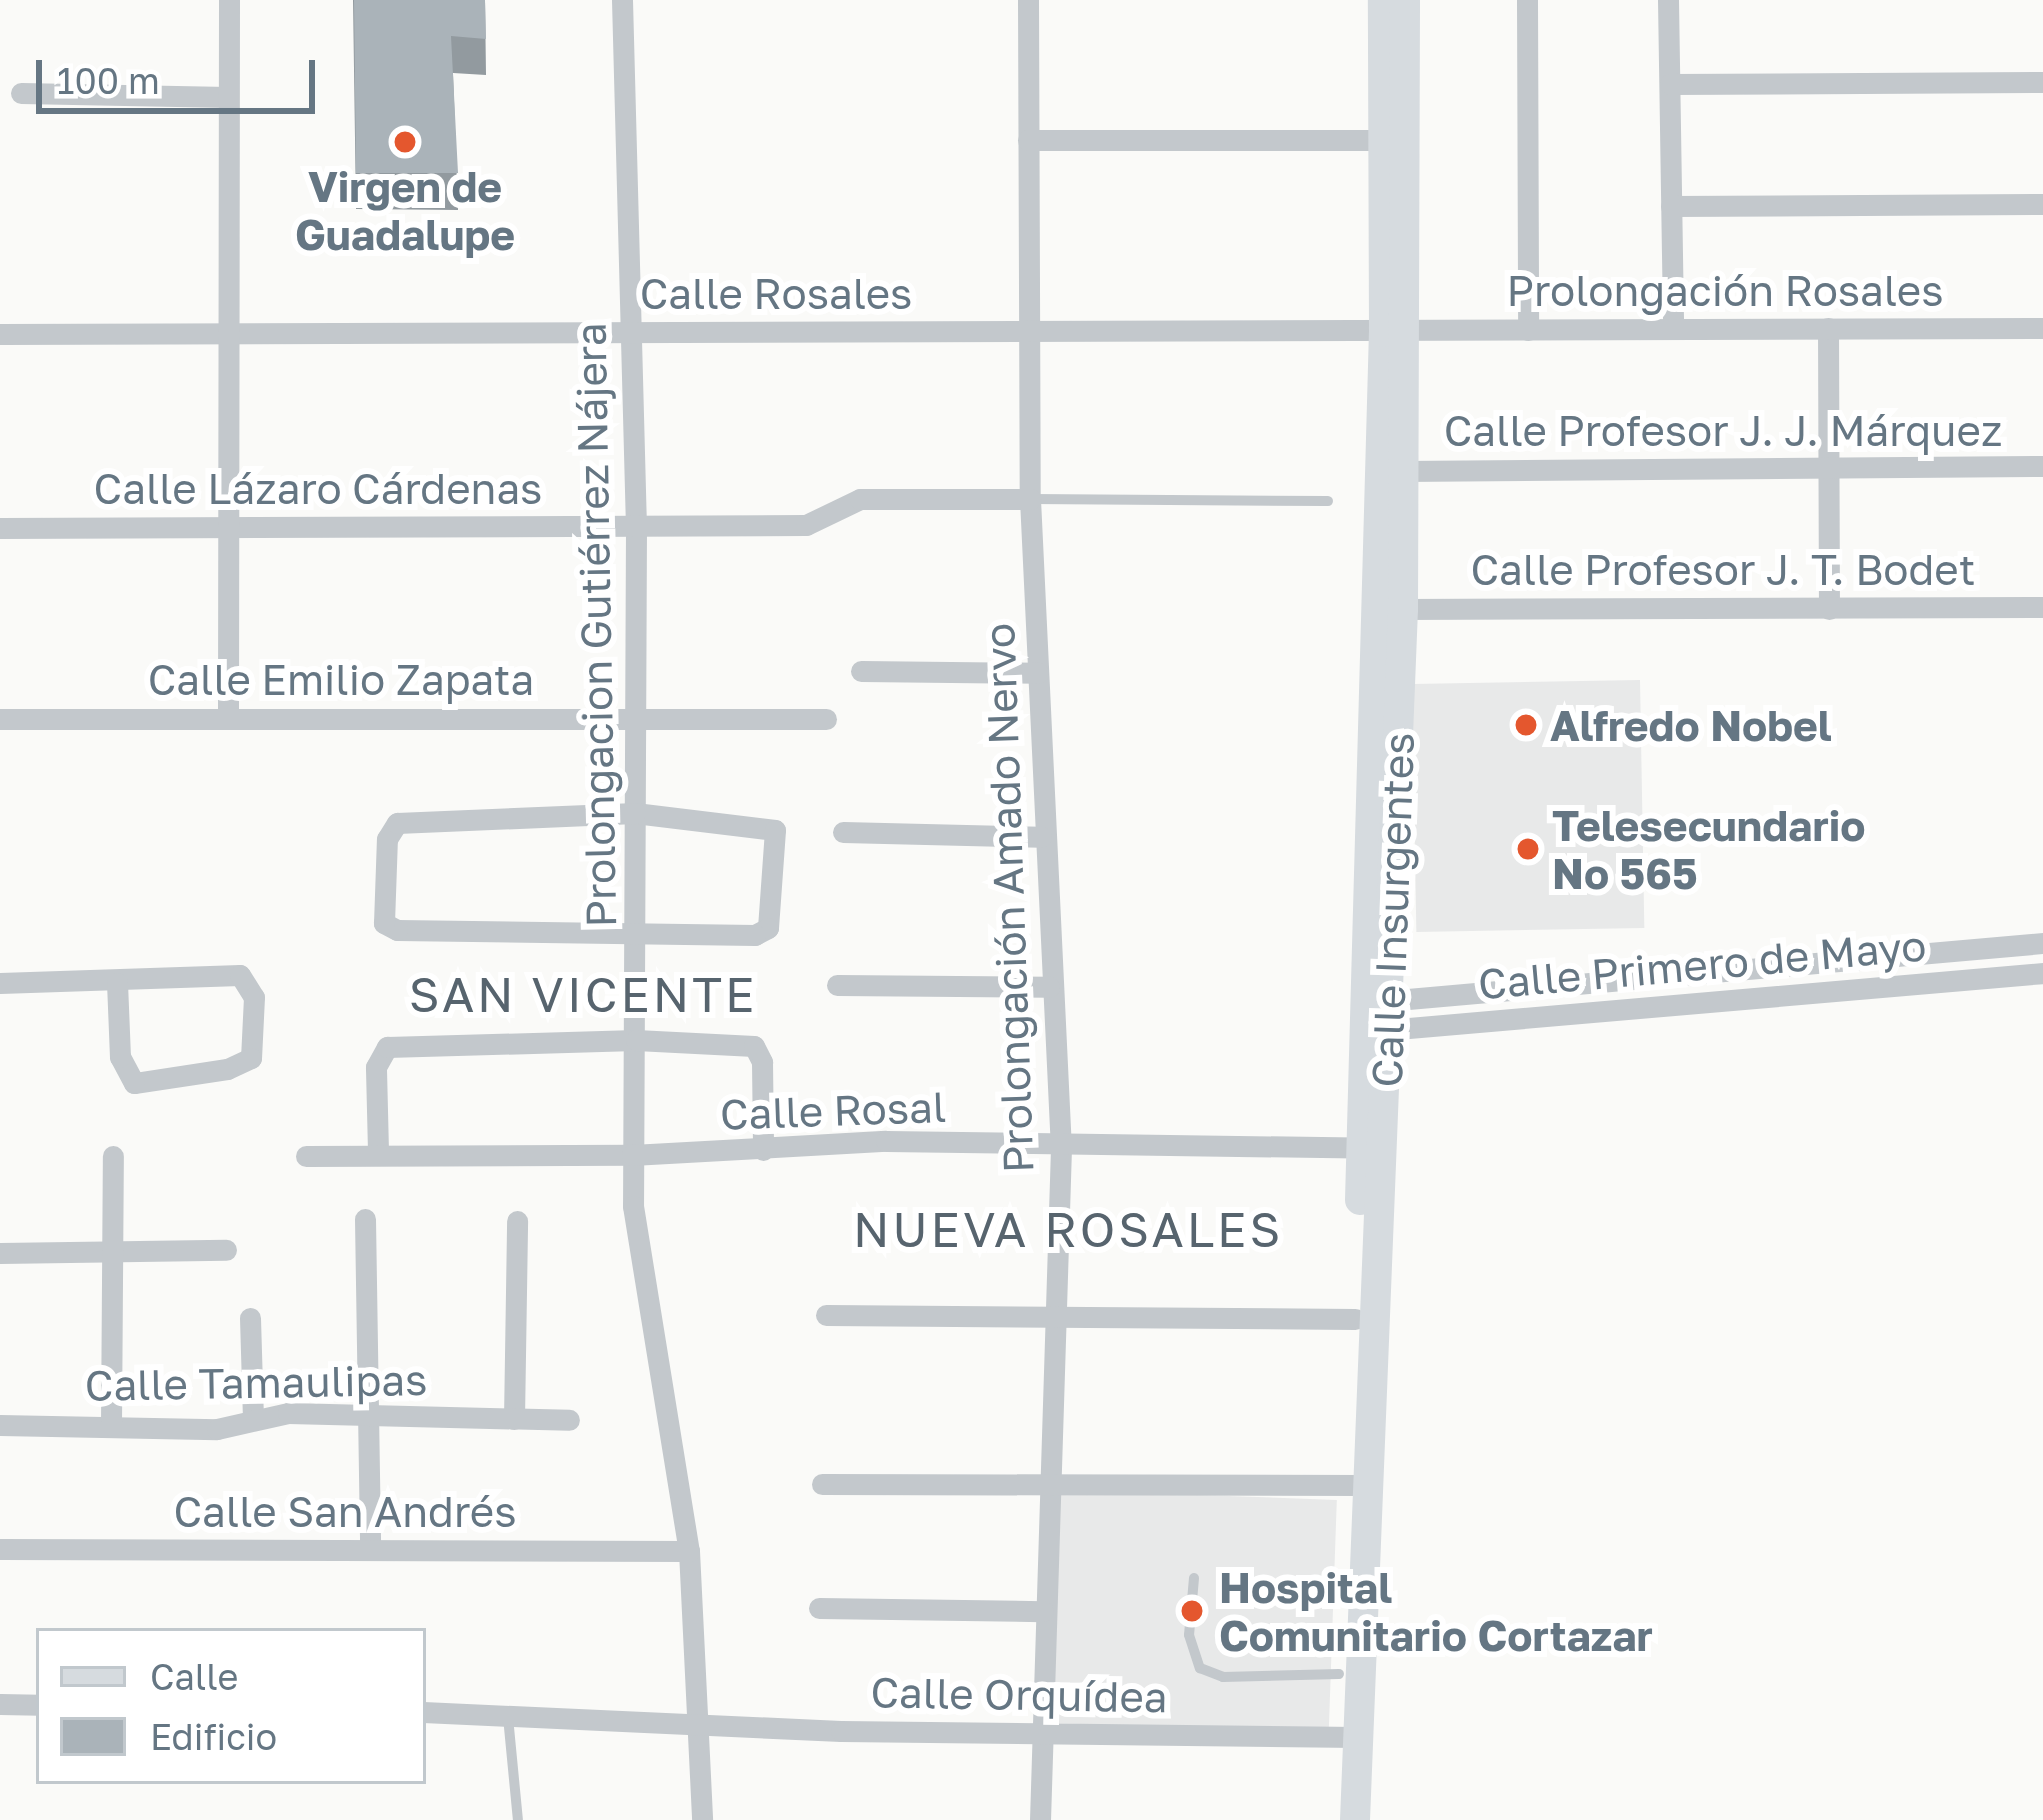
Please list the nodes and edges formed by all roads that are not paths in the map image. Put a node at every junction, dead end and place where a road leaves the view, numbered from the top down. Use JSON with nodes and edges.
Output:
{"nodes":[{"id":1,"x":229,"y":0,"type":"edge"},
{"id":2,"x":622,"y":0,"type":"edge"},
{"id":3,"x":1028,"y":0,"type":"edge"},
{"id":4,"x":1383,"y":0,"type":"edge"},
{"id":5,"x":1405,"y":0,"type":"edge"},
{"id":6,"x":1527,"y":0,"type":"edge"},
{"id":7,"x":1668,"y":0,"type":"edge"},
{"id":8,"x":2043,"y":82,"type":"edge"},
{"id":9,"x":1670,"y":84,"type":"junction"},
{"id":10,"x":21,"y":93,"type":"dead end"},
{"id":11,"x":228,"y":97,"type":"junction"},
{"id":12,"x":1028,"y":140,"type":"junction"},
{"id":13,"x":1385,"y":140,"type":"junction"},
{"id":14,"x":2043,"y":204,"type":"edge"},
{"id":15,"x":1671,"y":206,"type":"junction"},
{"id":16,"x":1673,"y":328,"type":"junction"},
{"id":17,"x":1828,"y":328,"type":"junction"},
{"id":18,"x":2043,"y":328,"type":"edge"},
{"id":19,"x":1528,"y":330,"type":"junction"},
{"id":20,"x":228,"y":332,"type":"junction"},
{"id":21,"x":1030,"y":332,"type":"junction"},
{"id":22,"x":1396,"y":332,"type":"junction"},
{"id":23,"x":632,"y":333,"type":"junction"},
{"id":24,"x":0,"y":334,"type":"edge"},
{"id":25,"x":2043,"y":466,"type":"edge"},
{"id":26,"x":1828,"y":468,"type":"junction"},
{"id":27,"x":1403,"y":471,"type":"junction"},
{"id":28,"x":1030,"y":499,"type":"junction"},
{"id":29,"x":1328,"y":501,"type":"dead end"},
{"id":30,"x":229,"y":525,"type":"junction"},
{"id":31,"x":0,"y":528,"type":"edge"},
{"id":32,"x":637,"y":528,"type":"junction"},
{"id":33,"x":2043,"y":607,"type":"edge"},
{"id":34,"x":1403,"y":609,"type":"junction"},
{"id":35,"x":1829,"y":609,"type":"junction"},
{"id":36,"x":861,"y":670,"type":"dead end"},
{"id":37,"x":1038,"y":673,"type":"junction"},
{"id":38,"x":228,"y":717,"type":"junction"},
{"id":39,"x":633,"y":718,"type":"junction"},
{"id":40,"x":0,"y":719,"type":"edge"},
{"id":41,"x":826,"y":719,"type":"dead end"},
{"id":42,"x":635,"y":813,"type":"junction"},
{"id":43,"x":843,"y":832,"type":"dead end"},
{"id":44,"x":1040,"y":837,"type":"junction"},
{"id":45,"x":637,"y":931,"type":"junction"},
{"id":46,"x":2043,"y":943,"type":"edge"},
{"id":47,"x":2043,"y":973,"type":"edge"},
{"id":48,"x":2,"y":982,"type":"edge"},
{"id":49,"x":117,"y":983,"type":"junction"},
{"id":50,"x":837,"y":985,"type":"dead end"},
{"id":51,"x":1049,"y":986,"type":"junction"},
{"id":52,"x":1379,"y":1016,"type":"junction"},
{"id":53,"x":636,"y":1040,"type":"junction"},
{"id":54,"x":1061,"y":1148,"type":"junction"},
{"id":55,"x":1373,"y":1148,"type":"junction"},
{"id":56,"x":763,"y":1150,"type":"junction"},
{"id":57,"x":378,"y":1151,"type":"junction"},
{"id":58,"x":632,"y":1155,"type":"junction"},
{"id":59,"x":113,"y":1156,"type":"dead end"},
{"id":60,"x":306,"y":1156,"type":"dead end"},
{"id":61,"x":365,"y":1219,"type":"dead end"},
{"id":62,"x":517,"y":1222,"type":"dead end"},
{"id":63,"x":114,"y":1250,"type":"junction"},
{"id":64,"x":226,"y":1250,"type":"dead end"},
{"id":65,"x":0,"y":1253,"type":"edge"},
{"id":66,"x":826,"y":1316,"type":"dead end"},
{"id":67,"x":1056,"y":1316,"type":"junction"},
{"id":68,"x":250,"y":1318,"type":"dead end"},
{"id":69,"x":1355,"y":1319,"type":"junction"},
{"id":70,"x":374,"y":1415,"type":"junction"},
{"id":71,"x":253,"y":1418,"type":"junction"},
{"id":72,"x":514,"y":1419,"type":"junction"},
{"id":73,"x":569,"y":1420,"type":"dead end"},
{"id":74,"x":0,"y":1425,"type":"edge"},
{"id":75,"x":112,"y":1426,"type":"junction"},
{"id":76,"x":1045,"y":1480,"type":"junction"},
{"id":77,"x":822,"y":1484,"type":"dead end"},
{"id":78,"x":1356,"y":1485,"type":"junction"},
{"id":79,"x":0,"y":1549,"type":"edge"},
{"id":80,"x":370,"y":1550,"type":"junction"},
{"id":81,"x":689,"y":1551,"type":"junction"},
{"id":82,"x":1194,"y":1578,"type":"dead end"},
{"id":83,"x":819,"y":1608,"type":"dead end"},
{"id":84,"x":1043,"y":1611,"type":"junction"},
{"id":85,"x":1340,"y":1674,"type":"junction"},
{"id":86,"x":0,"y":1704,"type":"edge"},
{"id":87,"x":36,"y":1705,"type":"edge"},
{"id":88,"x":426,"y":1712,"type":"edge"},
{"id":89,"x":508,"y":1713,"type":"junction"},
{"id":90,"x":700,"y":1722,"type":"junction"},
{"id":91,"x":1039,"y":1733,"type":"junction"},
{"id":92,"x":1347,"y":1737,"type":"junction"},
{"id":93,"x":518,"y":1820,"type":"edge"},
{"id":94,"x":702,"y":1820,"type":"edge"},
{"id":95,"x":1040,"y":1820,"type":"edge"},
{"id":96,"x":1334,"y":1820,"type":"edge"},
{"id":97,"x":1355,"y":1820,"type":"edge"}],
"edges":[{"from":1,"to":11,"type":"street"},
{"from":2,"to":23,"type":"street","name":"Prolongacion Gutiérrez Nájera"},
{"from":3,"to":12,"type":"street","name":"Prolongación Amado Nervo"},
{"from":4,"to":13,"type":"main road","name":"Calle Insurgentes"},
{"from":5,"to":22,"type":"main road","name":"Calle Insurgentes"},
{"from":6,"to":19,"type":"street"},
{"from":7,"to":9,"type":"street"},
{"from":8,"to":9,"type":"street"},
{"from":9,"to":15,"type":"street"},
{"from":10,"to":11,"type":"street"},
{"from":11,"to":20,"type":"street"},
{"from":12,"to":13,"type":"street"},
{"from":12,"to":21,"type":"street","name":"Prolongación Amado Nervo"},
{"from":13,"to":22,"type":"main road","name":"Calle Insurgentes"},
{"from":14,"to":15,"type":"street"},
{"from":15,"to":16,"type":"street"},
{"from":16,"to":17,"type":"street","name":"Prolongación Rosales"},
{"from":16,"to":19,"type":"street","name":"Prolongación Rosales"},
{"from":17,"to":18,"type":"street","name":"Prolongación Rosales"},
{"from":17,"to":26,"type":"street"},
{"from":19,"to":22,"type":"street","name":"Prolongación Rosales"},
{"from":20,"to":23,"type":"street","name":"Calle Rosales"},
{"from":20,"to":24,"type":"street","name":"Calle Rosales"},
{"from":20,"to":30,"type":"street"},
{"from":21,"to":22,"type":"street","name":"Calle Rosales"},
{"from":21,"to":23,"type":"street","name":"Calle Rosales"},
{"from":21,"to":28,"type":"street","name":"Prolongación Amado Nervo"},
{"from":22,"to":27,"type":"main road","name":"Calle Insurgentes"},
{"from":22,"to":52,"type":"main road","name":"Calle Insurgentes"},
{"from":23,"to":32,"type":"street","name":"Prolongacion Gutiérrez Nájera"},
{"from":25,"to":26,"type":"street","name":"Calle Profesor J. J. Márquez"},
{"from":26,"to":27,"type":"street","name":"Calle Profesor J. J. Márquez"},
{"from":26,"to":35,"type":"street"},
{"from":27,"to":34,"type":"main road","name":"Calle Insurgentes"},
{"from":28,"to":29,"type":"lane"},
{"from":28,"to":32,"type":"street","name":"Calle Lázaro Cárdenas"},
{"from":28,"to":37,"type":"street","name":"Prolongación Amado Nervo"},
{"from":30,"to":31,"type":"street","name":"Calle Lázaro Cárdenas"},
{"from":30,"to":32,"type":"street","name":"Calle Lázaro Cárdenas"},
{"from":30,"to":38,"type":"street"},
{"from":32,"to":39,"type":"street","name":"Prolongacion Gutiérrez Nájera"},
{"from":33,"to":35,"type":"street","name":"Calle Profesor J. T. Bodet"},
{"from":34,"to":35,"type":"street","name":"Calle Profesor J. T. Bodet"},
{"from":34,"to":52,"type":"main road","name":"Calle Insurgentes"},
{"from":36,"to":37,"type":"street"},
{"from":37,"to":44,"type":"street","name":"Prolongación Amado Nervo"},
{"from":38,"to":39,"type":"street","name":"Calle Emilio Zapata"},
{"from":38,"to":40,"type":"street","name":"Calle Emilio Zapata"},
{"from":39,"to":41,"type":"street","name":"Calle Emilio Zapata"},
{"from":39,"to":42,"type":"street","name":"Prolongacion Gutiérrez Nájera"},
{"from":42,"to":45,"type":"street","name":"Prolongacion Gutiérrez Nájera"},
{"from":42,"to":45,"type":"street"},
{"from":42,"to":45,"type":"street"},
{"from":43,"to":44,"type":"street"},
{"from":44,"to":51,"type":"street","name":"Prolongación Amado Nervo"},
{"from":45,"to":53,"type":"street","name":"Prolongacion Gutiérrez Nájera"},
{"from":46,"to":52,"type":"street","name":"Calle Primero de Mayo"},
{"from":47,"to":52,"type":"street","name":"Calle Primero de Mayo"},
{"from":48,"to":49,"type":"street"},
{"from":49,"to":49,"type":"street"},
{"from":50,"to":51,"type":"street"},
{"from":51,"to":54,"type":"street","name":"Prolongación Amado Nervo"},
{"from":52,"to":55,"type":"main road","name":"Calle Insurgentes"},
{"from":53,"to":56,"type":"street"},
{"from":53,"to":57,"type":"street"},
{"from":53,"to":58,"type":"street","name":"Prolongacion Gutiérrez Nájera"},
{"from":54,"to":55,"type":"street","name":"Calle Rosal"},
{"from":54,"to":56,"type":"street","name":"Calle Rosal"},
{"from":54,"to":67,"type":"street","name":"Prolongación Amado Nervo"},
{"from":55,"to":69,"type":"main road","name":"Calle Insurgentes"},
{"from":55,"to":78,"type":"main road","name":"Calle Insurgentes"},
{"from":56,"to":58,"type":"street","name":"Calle Rosal"},
{"from":57,"to":58,"type":"street","name":"Calle Rosal"},
{"from":57,"to":60,"type":"street","name":"Calle Rosal"},
{"from":58,"to":81,"type":"street","name":"Prolongacion Gutiérrez Nájera"},
{"from":59,"to":63,"type":"street"},
{"from":61,"to":70,"type":"street"},
{"from":62,"to":72,"type":"street"},
{"from":63,"to":64,"type":"street"},
{"from":63,"to":65,"type":"street"},
{"from":63,"to":75,"type":"street"},
{"from":66,"to":67,"type":"street"},
{"from":67,"to":69,"type":"street"},
{"from":67,"to":76,"type":"street","name":"Prolongación Amado Nervo"},
{"from":68,"to":71,"type":"street"},
{"from":69,"to":78,"type":"main road","name":"Calle Insurgentes"},
{"from":70,"to":71,"type":"street","name":"Calle Tamaulipas"},
{"from":70,"to":72,"type":"street","name":"Calle Tamaulipas"},
{"from":70,"to":80,"type":"street"},
{"from":71,"to":75,"type":"street","name":"Calle Tamaulipas"},
{"from":72,"to":73,"type":"street","name":"Calle Tamaulipas"},
{"from":74,"to":75,"type":"street","name":"Calle Tamaulipas"},
{"from":76,"to":77,"type":"street"},
{"from":76,"to":78,"type":"street"},
{"from":76,"to":84,"type":"street","name":"Prolongación Amado Nervo"},
{"from":78,"to":85,"type":"main road","name":"Calle Insurgentes"},
{"from":78,"to":92,"type":"main road","name":"Calle Insurgentes"},
{"from":79,"to":80,"type":"street","name":"Calle San Andrés"},
{"from":80,"to":81,"type":"street","name":"Calle San Andrés"},
{"from":81,"to":90,"type":"street","name":"Prolongacion Gutiérrez Nájera"},
{"from":82,"to":85,"type":"lane"},
{"from":83,"to":84,"type":"street"},
{"from":84,"to":91,"type":"street","name":"Prolongación Amado Nervo"},
{"from":85,"to":92,"type":"main road","name":"Calle Insurgentes"},
{"from":86,"to":87,"type":"street"},
{"from":88,"to":89,"type":"street","name":"Calle Orquídea"},
{"from":89,"to":90,"type":"street","name":"Calle Orquídea"},
{"from":89,"to":93,"type":"lane"},
{"from":90,"to":91,"type":"street","name":"Calle Orquídea"},
{"from":90,"to":94,"type":"street","name":"Prolongacion Gutiérrez Nájera"},
{"from":91,"to":92,"type":"street","name":"Calle Orquídea"},
{"from":91,"to":95,"type":"street","name":"Prolongación Amado Nervo"},
{"from":92,"to":96,"type":"main road","name":"Calle Insurgentes"},
{"from":92,"to":97,"type":"main road","name":"Calle Insurgentes"}]}
